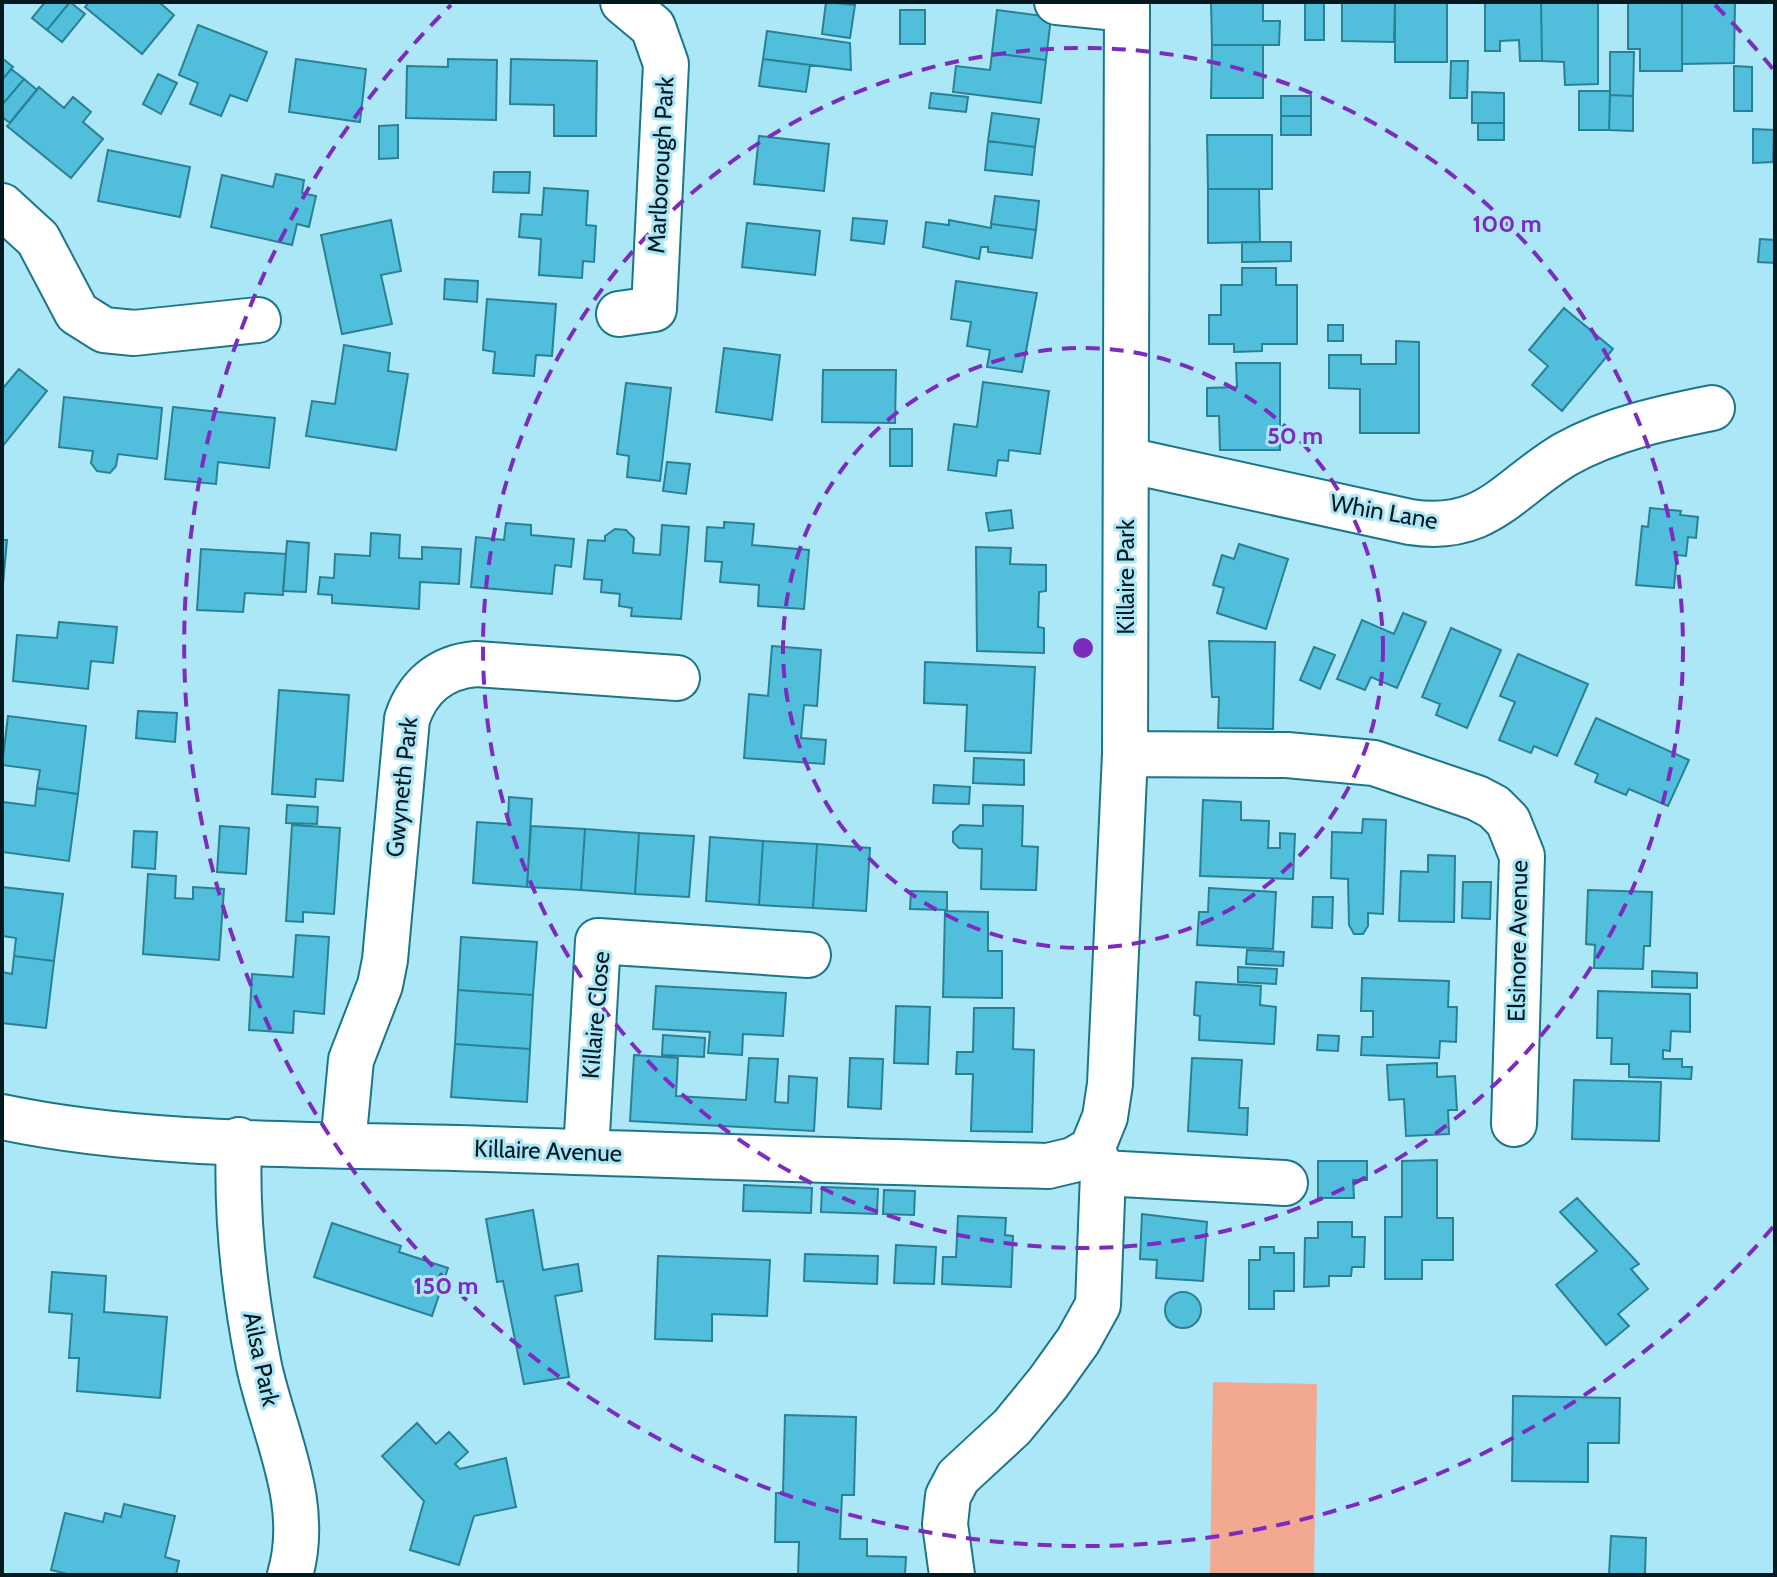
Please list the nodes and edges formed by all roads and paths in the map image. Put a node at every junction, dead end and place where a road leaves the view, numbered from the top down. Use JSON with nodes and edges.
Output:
{"nodes":[{"id":1,"x":623,"y":2,"type":"edge"},
{"id":2,"x":1057,"y":2,"type":"edge"},
{"id":3,"x":1127,"y":6,"type":"edge"},
{"id":4,"x":2,"y":206,"type":"edge"},
{"id":5,"x":619,"y":314,"type":"dead end"},
{"id":6,"x":258,"y":320,"type":"dead end"},
{"id":7,"x":1712,"y":408,"type":"dead end"},
{"id":8,"x":1127,"y":460,"type":"junction"},
{"id":9,"x":677,"y":678,"type":"dead end"},
{"id":10,"x":1125,"y":754,"type":"junction"},
{"id":11,"x":808,"y":955,"type":"dead end"},
{"id":12,"x":2,"y":1117,"type":"edge"},
{"id":13,"x":1514,"y":1124,"type":"dead end"},
{"id":14,"x":239,"y":1140,"type":"junction"},
{"id":15,"x":343,"y":1145,"type":"junction"},
{"id":16,"x":586,"y":1152,"type":"junction"},
{"id":17,"x":1097,"y":1161,"type":"junction"},
{"id":18,"x":1285,"y":1183,"type":"dead end"},
{"id":19,"x":290,"y":1575,"type":"edge"},
{"id":20,"x":952,"y":1575,"type":"edge"}],
"edges":[{"from":1,"to":5,"type":"street","name":"Marlborough Park"},
{"from":2,"to":3,"type":"street"},
{"from":3,"to":8,"type":"street","name":"Killaire Park"},
{"from":4,"to":6,"type":"street"},
{"from":7,"to":8,"type":"street","name":"Whin Lane"},
{"from":8,"to":10,"type":"street","name":"Killaire Park"},
{"from":9,"to":15,"type":"street","name":"Gwyneth Park"},
{"from":10,"to":13,"type":"street","name":"Elsinore Avenue"},
{"from":10,"to":17,"type":"street","name":"Killaire Park"},
{"from":11,"to":16,"type":"street","name":"Killaire Close"},
{"from":12,"to":14,"type":"street","name":"Killaire Avenue"},
{"from":14,"to":15,"type":"street","name":"Killaire Avenue"},
{"from":14,"to":19,"type":"street","name":"Ailsa Park"},
{"from":15,"to":16,"type":"street","name":"Killaire Avenue"},
{"from":16,"to":17,"type":"street","name":"Killaire Avenue"},
{"from":17,"to":18,"type":"street"},
{"from":17,"to":20,"type":"street","name":"Killaire Park"}]}
